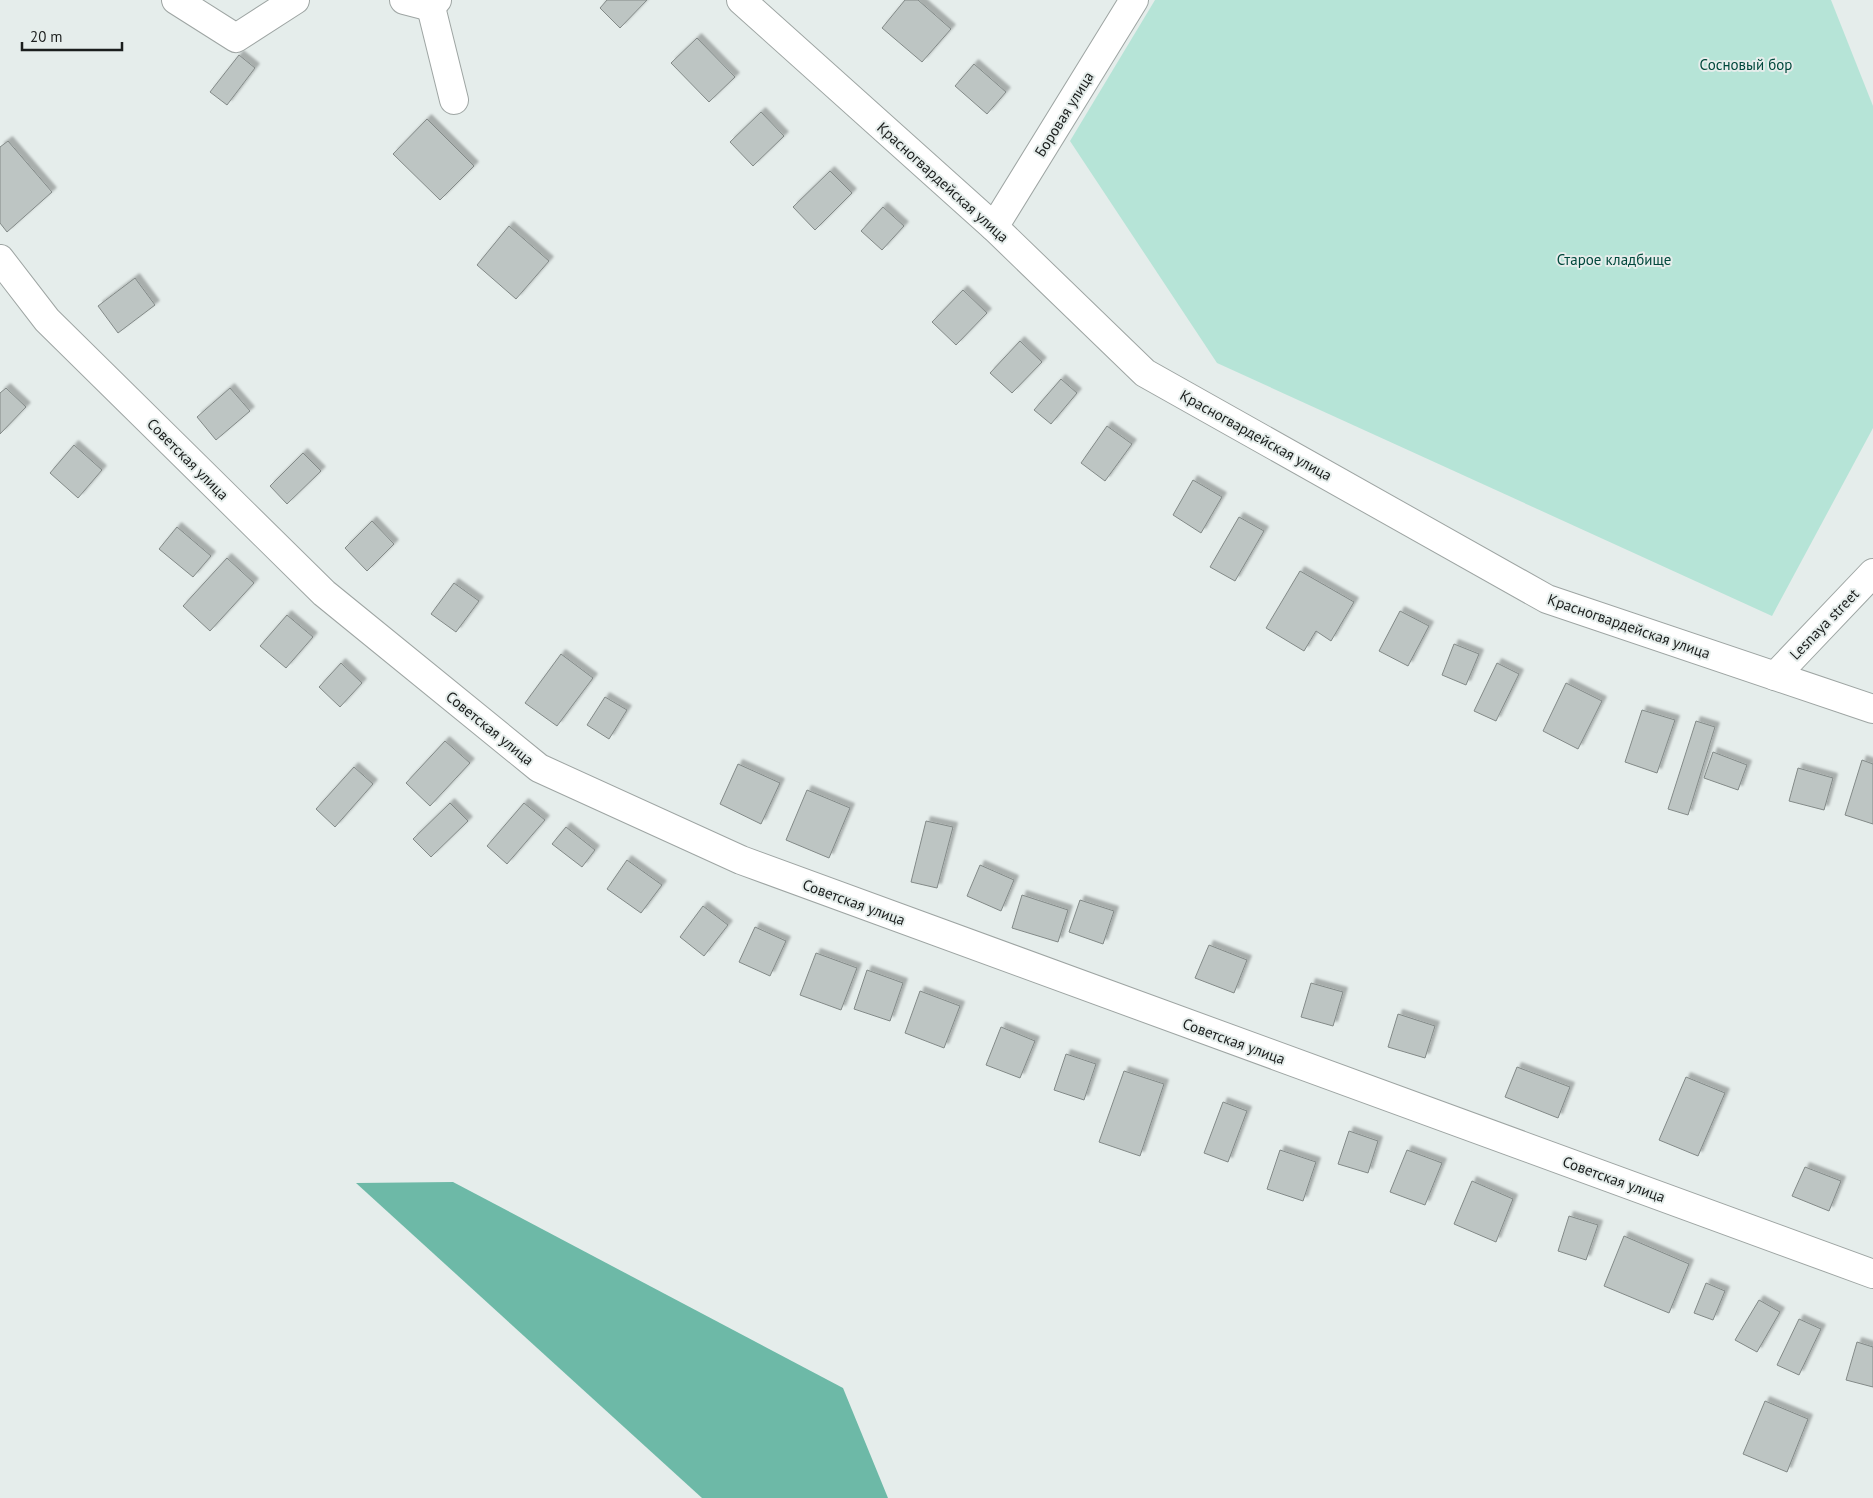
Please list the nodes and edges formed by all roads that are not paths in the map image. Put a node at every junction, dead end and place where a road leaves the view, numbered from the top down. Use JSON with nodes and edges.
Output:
{"nodes":[{"id":1,"x":176,"y":0,"type":"edge"},
{"id":2,"x":295,"y":0,"type":"edge"},
{"id":3,"x":404,"y":0,"type":"edge"},
{"id":4,"x":741,"y":0,"type":"edge"},
{"id":5,"x":1134,"y":0,"type":"edge"},
{"id":6,"x":434,"y":3,"type":"edge"},
{"id":7,"x":454,"y":100,"type":"dead end"},
{"id":8,"x":994,"y":227,"type":"junction"},
{"id":9,"x":0,"y":259,"type":"edge"},
{"id":10,"x":1873,"y":573,"type":"edge"},
{"id":11,"x":1775,"y":676,"type":"junction"},
{"id":12,"x":1873,"y":709,"type":"edge"},
{"id":13,"x":1873,"y":1274,"type":"edge"}],
"edges":[{"from":1,"to":2,"type":"street"},
{"from":3,"to":6,"type":"street"},
{"from":4,"to":8,"type":"street","name":"Красногвардейская улица"},
{"from":5,"to":8,"type":"street","name":"Боровая улица"},
{"from":6,"to":7,"type":"street"},
{"from":8,"to":11,"type":"street","name":"Красногвардейская улица"},
{"from":9,"to":13,"type":"street","name":"Советская улица"},
{"from":10,"to":11,"type":"street","name":"Lesnaya street"},
{"from":11,"to":12,"type":"street","name":"Красногвардейская улица"}]}
